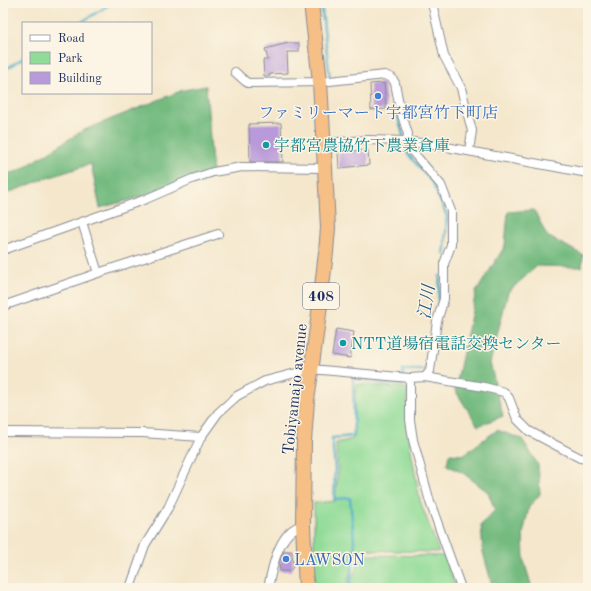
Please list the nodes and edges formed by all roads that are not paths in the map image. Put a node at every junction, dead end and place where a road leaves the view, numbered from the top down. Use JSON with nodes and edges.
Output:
{"nodes":[{"id":1,"x":311,"y":3,"type":"edge"},
{"id":2,"x":432,"y":3,"type":"edge"},
{"id":3,"x":235,"y":72,"type":"dead end"},
{"id":4,"x":320,"y":82,"type":"junction"},
{"id":5,"x":407,"y":141,"type":"junction"},
{"id":6,"x":324,"y":143,"type":"junction"},
{"id":7,"x":469,"y":151,"type":"junction"},
{"id":8,"x":325,"y":168,"type":"junction"},
{"id":9,"x":588,"y":172,"type":"edge"},
{"id":10,"x":82,"y":222,"type":"junction"},
{"id":11,"x":218,"y":234,"type":"dead end"},
{"id":12,"x":3,"y":250,"type":"edge"},
{"id":13,"x":98,"y":273,"type":"junction"},
{"id":14,"x":3,"y":306,"type":"edge"},
{"id":15,"x":311,"y":369,"type":"junction"},
{"id":16,"x":425,"y":377,"type":"junction"},
{"id":17,"x":410,"y":378,"type":"junction"},
{"id":18,"x":3,"y":432,"type":"edge"},
{"id":19,"x":201,"y":437,"type":"junction"},
{"id":20,"x":588,"y":459,"type":"edge"},
{"id":21,"x":303,"y":526,"type":"junction"},
{"id":22,"x":130,"y":588,"type":"edge"},
{"id":23,"x":268,"y":588,"type":"edge"},
{"id":24,"x":306,"y":588,"type":"edge"},
{"id":25,"x":461,"y":588,"type":"edge"}],
"edges":[{"from":1,"to":4,"type":"highway","name":"Tobiyamajo avenue","number":"408"},
{"from":2,"to":7,"type":"street"},
{"from":3,"to":4,"type":"street"},
{"from":4,"to":5,"type":"street"},
{"from":4,"to":6,"type":"highway","name":"Tobiyamajo avenue","number":"408"},
{"from":5,"to":6,"type":"street"},
{"from":5,"to":7,"type":"street"},
{"from":5,"to":16,"type":"street"},
{"from":6,"to":8,"type":"highway","name":"Tobiyamajo avenue","number":"408"},
{"from":7,"to":9,"type":"street"},
{"from":8,"to":10,"type":"street"},
{"from":8,"to":15,"type":"highway","name":"Tobiyamajo avenue","number":"408"},
{"from":10,"to":12,"type":"street"},
{"from":10,"to":13,"type":"street"},
{"from":11,"to":13,"type":"street"},
{"from":13,"to":14,"type":"street"},
{"from":15,"to":17,"type":"street"},
{"from":15,"to":19,"type":"street"},
{"from":15,"to":21,"type":"highway","name":"Tobiyamajo avenue","number":"408"},
{"from":16,"to":17,"type":"street"},
{"from":16,"to":20,"type":"street"},
{"from":17,"to":25,"type":"street"},
{"from":18,"to":19,"type":"street"},
{"from":19,"to":22,"type":"street"},
{"from":21,"to":23,"type":"street"},
{"from":21,"to":24,"type":"highway","name":"Tobiyamajo avenue","number":"408"}]}
